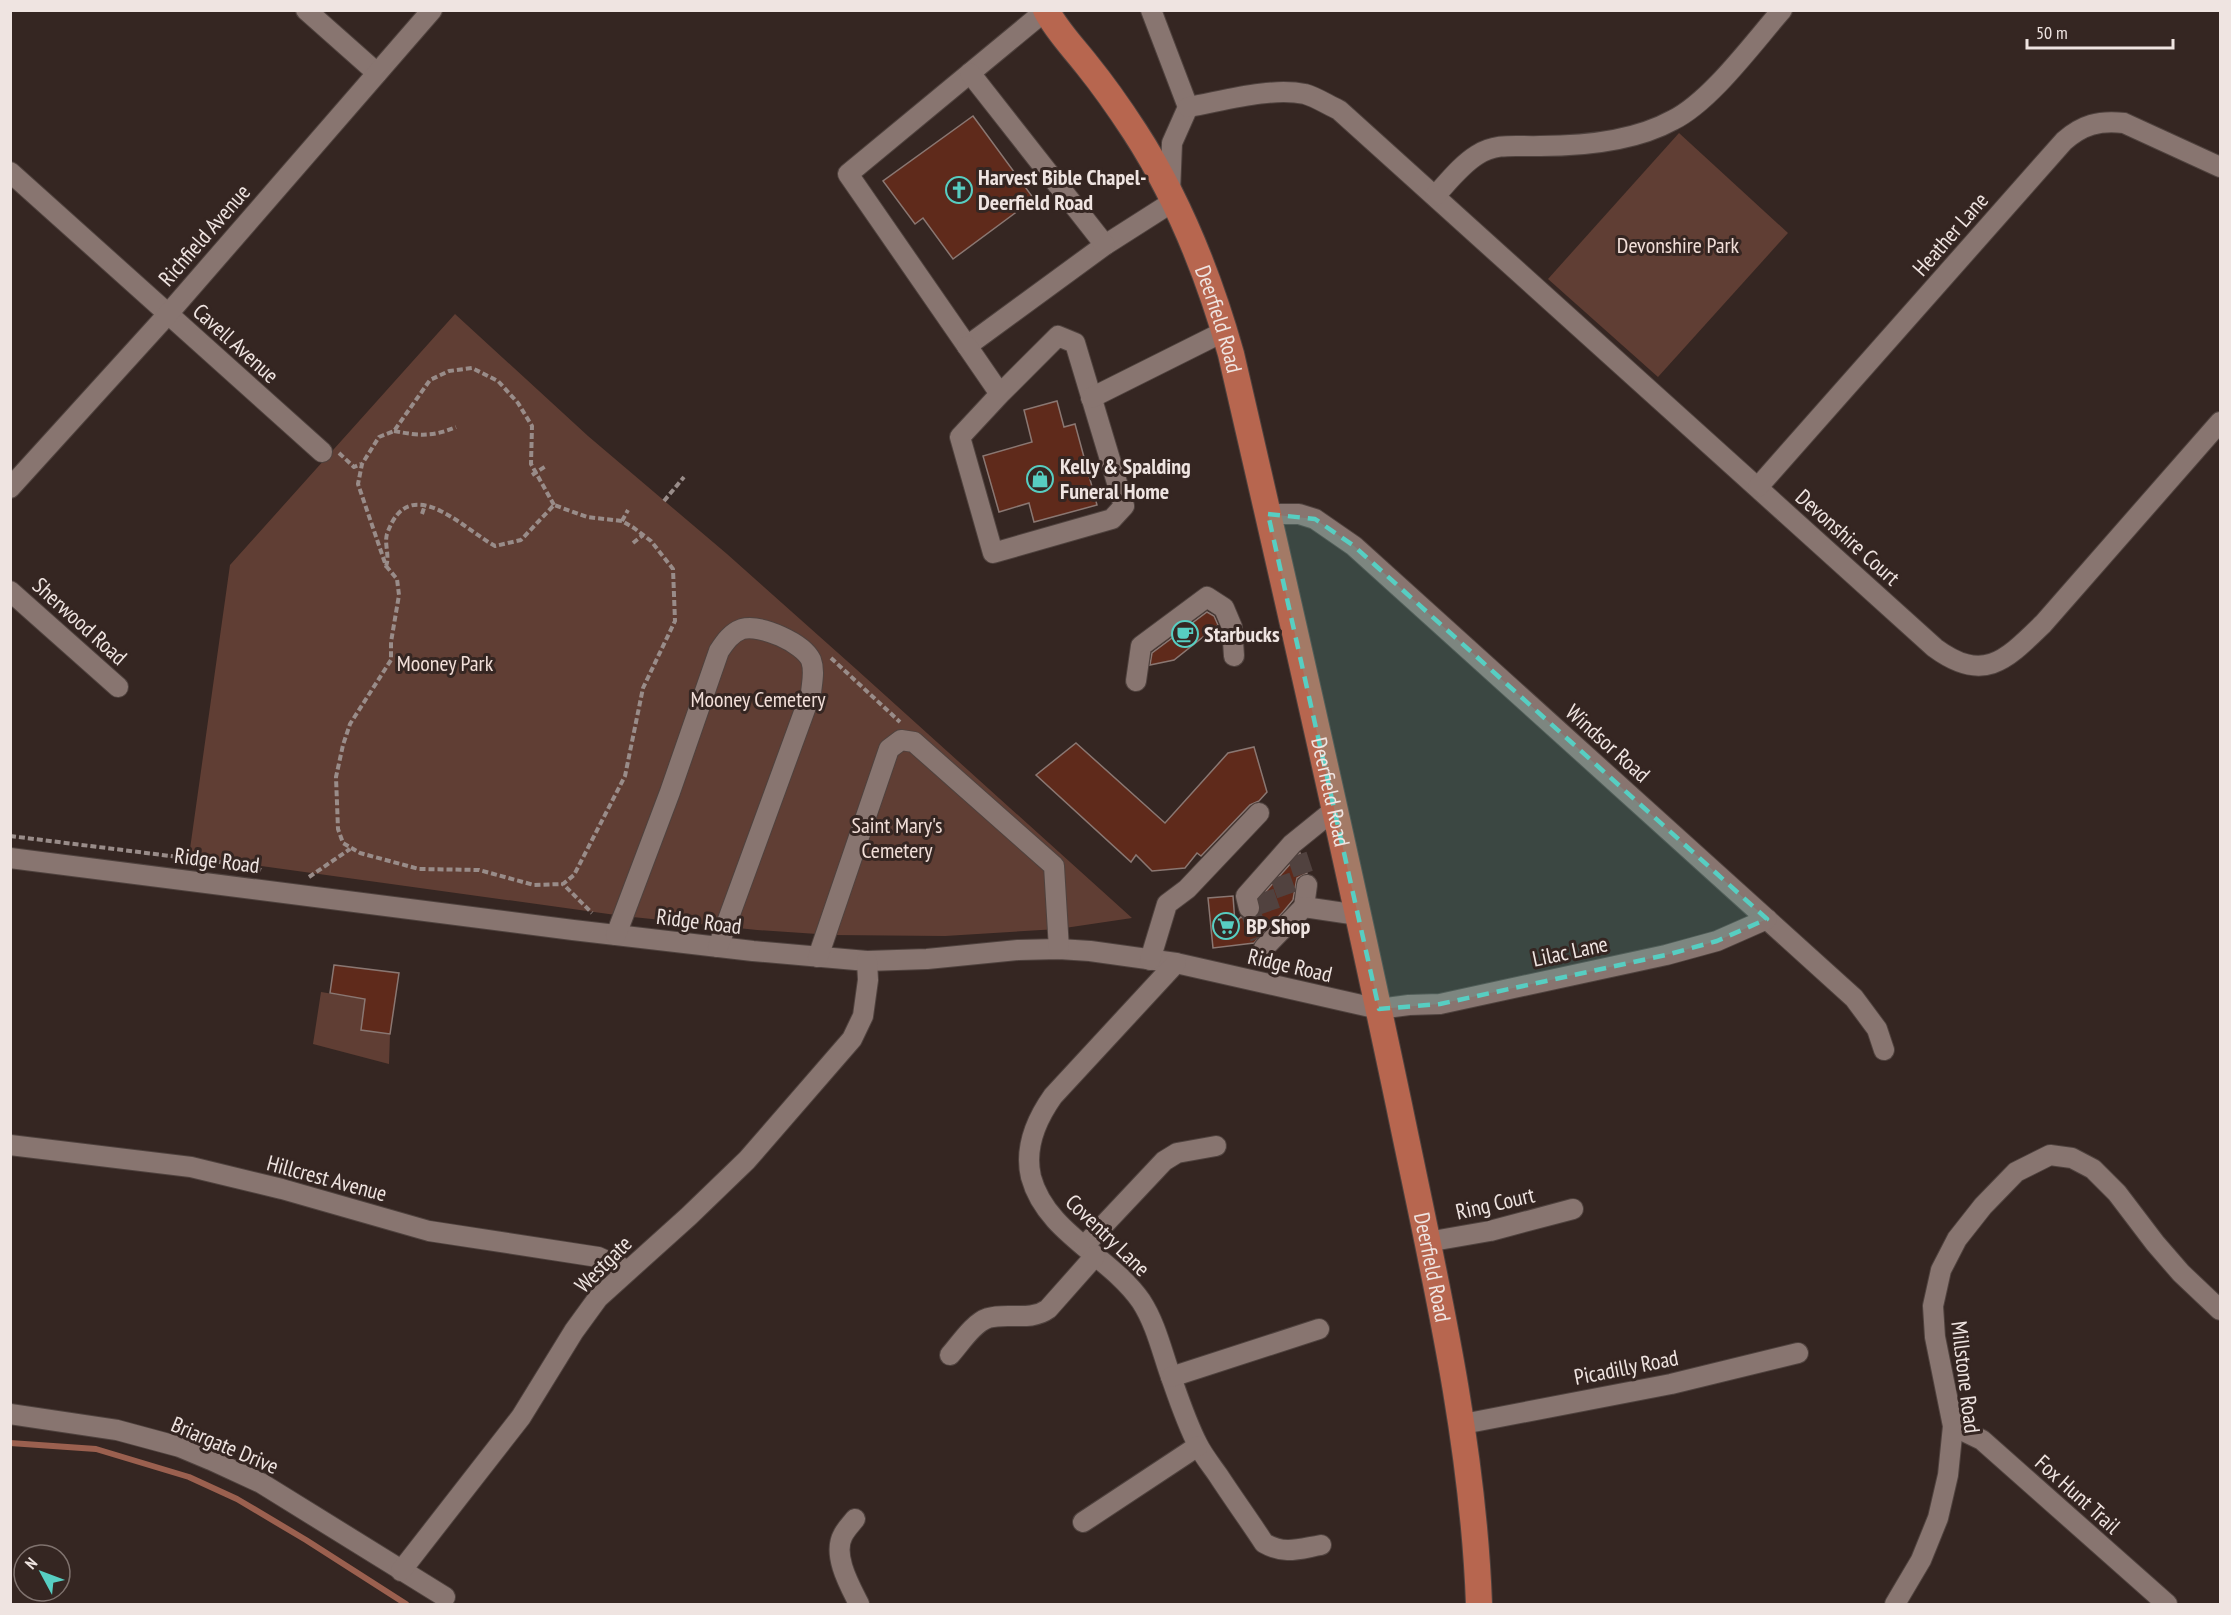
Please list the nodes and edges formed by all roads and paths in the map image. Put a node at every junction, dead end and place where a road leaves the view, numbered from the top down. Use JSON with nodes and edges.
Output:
{"nodes":[{"id":1,"x":306,"y":10,"type":"edge"},
{"id":2,"x":432,"y":10,"type":"edge"},
{"id":3,"x":1150,"y":10,"type":"edge"},
{"id":4,"x":1782,"y":10,"type":"edge"},
{"id":5,"x":1043,"y":15,"type":"edge"},
{"id":6,"x":377,"y":73,"type":"junction"},
{"id":7,"x":970,"y":74,"type":"junction"},
{"id":8,"x":1188,"y":107,"type":"junction"},
{"id":9,"x":2220,"y":167,"type":"edge"},
{"id":10,"x":10,"y":172,"type":"edge"},
{"id":11,"x":1435,"y":196,"type":"junction"},
{"id":12,"x":1172,"y":197,"type":"junction"},
{"id":13,"x":1105,"y":245,"type":"junction"},
{"id":14,"x":168,"y":314,"type":"junction"},
{"id":15,"x":1225,"y":331,"type":"junction"},
{"id":16,"x":967,"y":346,"type":"junction"},
{"id":17,"x":1000,"y":394,"type":"junction"},
{"id":18,"x":1091,"y":398,"type":"junction"},
{"id":19,"x":2220,"y":422,"type":"edge"},
{"id":20,"x":456,"y":427,"type":"dead end"},
{"id":21,"x":394,"y":432,"type":"junction"},
{"id":22,"x":322,"y":452,"type":"joint"},
{"id":23,"x":362,"y":464,"type":"junction"},
{"id":24,"x":546,"y":465,"type":"dead end"},
{"id":25,"x":534,"y":473,"type":"junction"},
{"id":26,"x":684,"y":477,"type":"dead end"},
{"id":27,"x":1758,"y":487,"type":"junction"},
{"id":28,"x":10,"y":488,"type":"edge"},
{"id":29,"x":664,"y":501,"type":"dead end"},
{"id":30,"x":425,"y":505,"type":"junction"},
{"id":31,"x":554,"y":505,"type":"junction"},
{"id":32,"x":628,"y":510,"type":"dead end"},
{"id":33,"x":422,"y":514,"type":"dead end"},
{"id":34,"x":1268,"y":514,"type":"junction"},
{"id":35,"x":622,"y":521,"type":"junction"},
{"id":36,"x":643,"y":535,"type":"junction"},
{"id":37,"x":633,"y":543,"type":"dead end"},
{"id":38,"x":386,"y":566,"type":"junction"},
{"id":39,"x":10,"y":591,"type":"edge"},
{"id":40,"x":803,"y":648,"type":"junction"},
{"id":41,"x":1234,"y":656,"type":"dead end"},
{"id":42,"x":1136,"y":681,"type":"dead end"},
{"id":43,"x":118,"y":687,"type":"dead end"},
{"id":44,"x":904,"y":740,"type":"junction"},
{"id":45,"x":1334,"y":810,"type":"junction"},
{"id":46,"x":1259,"y":813,"type":"dead end"},
{"id":47,"x":10,"y":836,"type":"edge"},
{"id":48,"x":350,"y":849,"type":"junction"},
{"id":49,"x":10,"y":858,"type":"edge"},
{"id":50,"x":269,"y":873,"type":"dead end"},
{"id":51,"x":299,"y":876,"type":"dead end"},
{"id":52,"x":309,"y":878,"type":"junction"},
{"id":53,"x":564,"y":884,"type":"junction"},
{"id":54,"x":1308,"y":885,"type":"dead end"},
{"id":55,"x":287,"y":893,"type":"junction"},
{"id":56,"x":1249,"y":908,"type":"dead end"},
{"id":57,"x":1296,"y":909,"type":"junction"},
{"id":58,"x":1358,"y":915,"type":"junction"},
{"id":59,"x":623,"y":916,"type":"junction"},
{"id":60,"x":1767,"y":919,"type":"junction"},
{"id":61,"x":616,"y":935,"type":"junction"},
{"id":62,"x":718,"y":947,"type":"junction"},
{"id":63,"x":1059,"y":949,"type":"junction"},
{"id":64,"x":818,"y":957,"type":"junction"},
{"id":65,"x":1150,"y":960,"type":"junction"},
{"id":66,"x":867,"y":962,"type":"junction"},
{"id":67,"x":1176,"y":963,"type":"junction"},
{"id":68,"x":1259,"y":983,"type":"junction"},
{"id":69,"x":1379,"y":1009,"type":"junction"},
{"id":70,"x":1884,"y":1050,"type":"dead end"},
{"id":71,"x":10,"y":1145,"type":"edge"},
{"id":72,"x":1216,"y":1146,"type":"dead end"},
{"id":73,"x":1573,"y":1209,"type":"dead end"},
{"id":74,"x":1427,"y":1242,"type":"junction"},
{"id":75,"x":1090,"y":1251,"type":"junction"},
{"id":76,"x":627,"y":1270,"type":"junction"},
{"id":77,"x":2220,"y":1310,"type":"edge"},
{"id":78,"x":1319,"y":1329,"type":"dead end"},
{"id":79,"x":1798,"y":1353,"type":"dead end"},
{"id":80,"x":950,"y":1355,"type":"dead end"},
{"id":81,"x":1171,"y":1377,"type":"junction"},
{"id":82,"x":10,"y":1414,"type":"edge"},
{"id":83,"x":1462,"y":1424,"type":"junction"},
{"id":84,"x":1953,"y":1426,"type":"junction"},
{"id":85,"x":1198,"y":1446,"type":"junction"},
{"id":86,"x":855,"y":1519,"type":"dead end"},
{"id":87,"x":1083,"y":1522,"type":"dead end"},
{"id":88,"x":1321,"y":1545,"type":"dead end"},
{"id":89,"x":401,"y":1571,"type":"junction"},
{"id":90,"x":445,"y":1597,"type":"dead end"},
{"id":91,"x":859,"y":1605,"type":"edge"},
{"id":92,"x":1479,"y":1605,"type":"edge"},
{"id":93,"x":1895,"y":1605,"type":"edge"},
{"id":94,"x":2167,"y":1605,"type":"edge"}],
"edges":[{"from":1,"to":6,"type":"street"},
{"from":2,"to":6,"type":"street","name":"Richfield Avenue"},
{"from":3,"to":8,"type":"street"},
{"from":4,"to":11,"type":"street"},
{"from":5,"to":7,"type":"street"},
{"from":5,"to":12,"type":"main road","name":"Deerfield Road"},
{"from":6,"to":14,"type":"street","name":"Richfield Avenue"},
{"from":7,"to":13,"type":"street"},
{"from":7,"to":16,"type":"street"},
{"from":8,"to":11,"type":"street","name":"Devonshire Court"},
{"from":8,"to":12,"type":"street"},
{"from":9,"to":27,"type":"street","name":"Heather Lane"},
{"from":10,"to":14,"type":"street","name":"Cavell Avenue"},
{"from":11,"to":27,"type":"street","name":"Devonshire Court"},
{"from":12,"to":13,"type":"street"},
{"from":12,"to":15,"type":"main road","name":"Deerfield Road"},
{"from":13,"to":16,"type":"street"},
{"from":14,"to":22,"type":"street","name":"Cavell Avenue"},
{"from":14,"to":28,"type":"street","name":"Richfield Avenue"},
{"from":15,"to":18,"type":"street"},
{"from":15,"to":34,"type":"main road","name":"Deerfield Road"},
{"from":16,"to":17,"type":"street"},
{"from":17,"to":18,"type":"street"},
{"from":17,"to":18,"type":"street"},
{"from":19,"to":27,"type":"street","name":"Devonshire Court"},
{"from":20,"to":21,"type":"path"},
{"from":21,"to":23,"type":"path"},
{"from":21,"to":25,"type":"path"},
{"from":22,"to":23,"type":"path"},
{"from":23,"to":38,"type":"path"},
{"from":24,"to":25,"type":"path"},
{"from":25,"to":31,"type":"path"},
{"from":26,"to":29,"type":"path"},
{"from":30,"to":31,"type":"path"},
{"from":30,"to":33,"type":"path"},
{"from":30,"to":38,"type":"path"},
{"from":31,"to":35,"type":"path"},
{"from":32,"to":35,"type":"path"},
{"from":34,"to":45,"type":"main road","name":"Deerfield Road"},
{"from":34,"to":60,"type":"street","name":"Windsor Road"},
{"from":35,"to":36,"type":"path"},
{"from":36,"to":37,"type":"path"},
{"from":36,"to":53,"type":"path"},
{"from":38,"to":48,"type":"path"},
{"from":39,"to":43,"type":"street","name":"Sherwood Road"},
{"from":40,"to":44,"type":"path"},
{"from":40,"to":59,"type":"street"},
{"from":40,"to":62,"type":"street"},
{"from":41,"to":42,"type":"street"},
{"from":44,"to":63,"type":"street"},
{"from":44,"to":64,"type":"street"},
{"from":45,"to":56,"type":"street"},
{"from":45,"to":58,"type":"main road","name":"Deerfield Road"},
{"from":46,"to":65,"type":"street"},
{"from":47,"to":50,"type":"path"},
{"from":48,"to":52,"type":"path"},
{"from":48,"to":53,"type":"path"},
{"from":49,"to":55,"type":"street","name":"Ridge Road"},
{"from":51,"to":52,"type":"path"},
{"from":52,"to":55,"type":"path"},
{"from":53,"to":59,"type":"path"},
{"from":54,"to":57,"type":"street"},
{"from":55,"to":61,"type":"street","name":"Ridge Road"},
{"from":57,"to":58,"type":"street"},
{"from":57,"to":68,"type":"street"},
{"from":58,"to":69,"type":"main road","name":"Deerfield Road"},
{"from":59,"to":61,"type":"street"},
{"from":60,"to":69,"type":"street","name":"Lilac Lane"},
{"from":60,"to":70,"type":"street","name":"Windsor Road"},
{"from":61,"to":62,"type":"street","name":"Ridge Road"},
{"from":62,"to":64,"type":"street","name":"Ridge Road"},
{"from":63,"to":65,"type":"street","name":"Ridge Road"},
{"from":63,"to":66,"type":"street","name":"Ridge Road"},
{"from":64,"to":66,"type":"street","name":"Ridge Road"},
{"from":65,"to":67,"type":"street","name":"Ridge Road"},
{"from":66,"to":76,"type":"street","name":"Westgate"},
{"from":67,"to":68,"type":"street","name":"Ridge Road"},
{"from":67,"to":75,"type":"street","name":"Coventry Lane"},
{"from":68,"to":69,"type":"street","name":"Ridge Road"},
{"from":69,"to":74,"type":"main road","name":"Deerfield Road"},
{"from":71,"to":76,"type":"street","name":"Hillcrest Avenue"},
{"from":72,"to":75,"type":"street"},
{"from":73,"to":74,"type":"street","name":"Ring Court"},
{"from":74,"to":83,"type":"main road","name":"Deerfield Road"},
{"from":75,"to":80,"type":"street"},
{"from":75,"to":81,"type":"street","name":"Coventry Lane"},
{"from":76,"to":89,"type":"street","name":"Westgate"},
{"from":77,"to":84,"type":"street","name":"Millstone Road"},
{"from":78,"to":81,"type":"street"},
{"from":79,"to":83,"type":"street","name":"Picadilly Road"},
{"from":81,"to":85,"type":"street","name":"Coventry Lane"},
{"from":82,"to":89,"type":"street","name":"Briargate Drive"},
{"from":83,"to":92,"type":"main road","name":"Deerfield Road"},
{"from":84,"to":93,"type":"street","name":"Millstone Road"},
{"from":84,"to":94,"type":"street","name":"Fox Hunt Trail"},
{"from":85,"to":87,"type":"street"},
{"from":85,"to":88,"type":"street","name":"Coventry Lane"},
{"from":86,"to":91,"type":"street"},
{"from":89,"to":90,"type":"street"}]}
